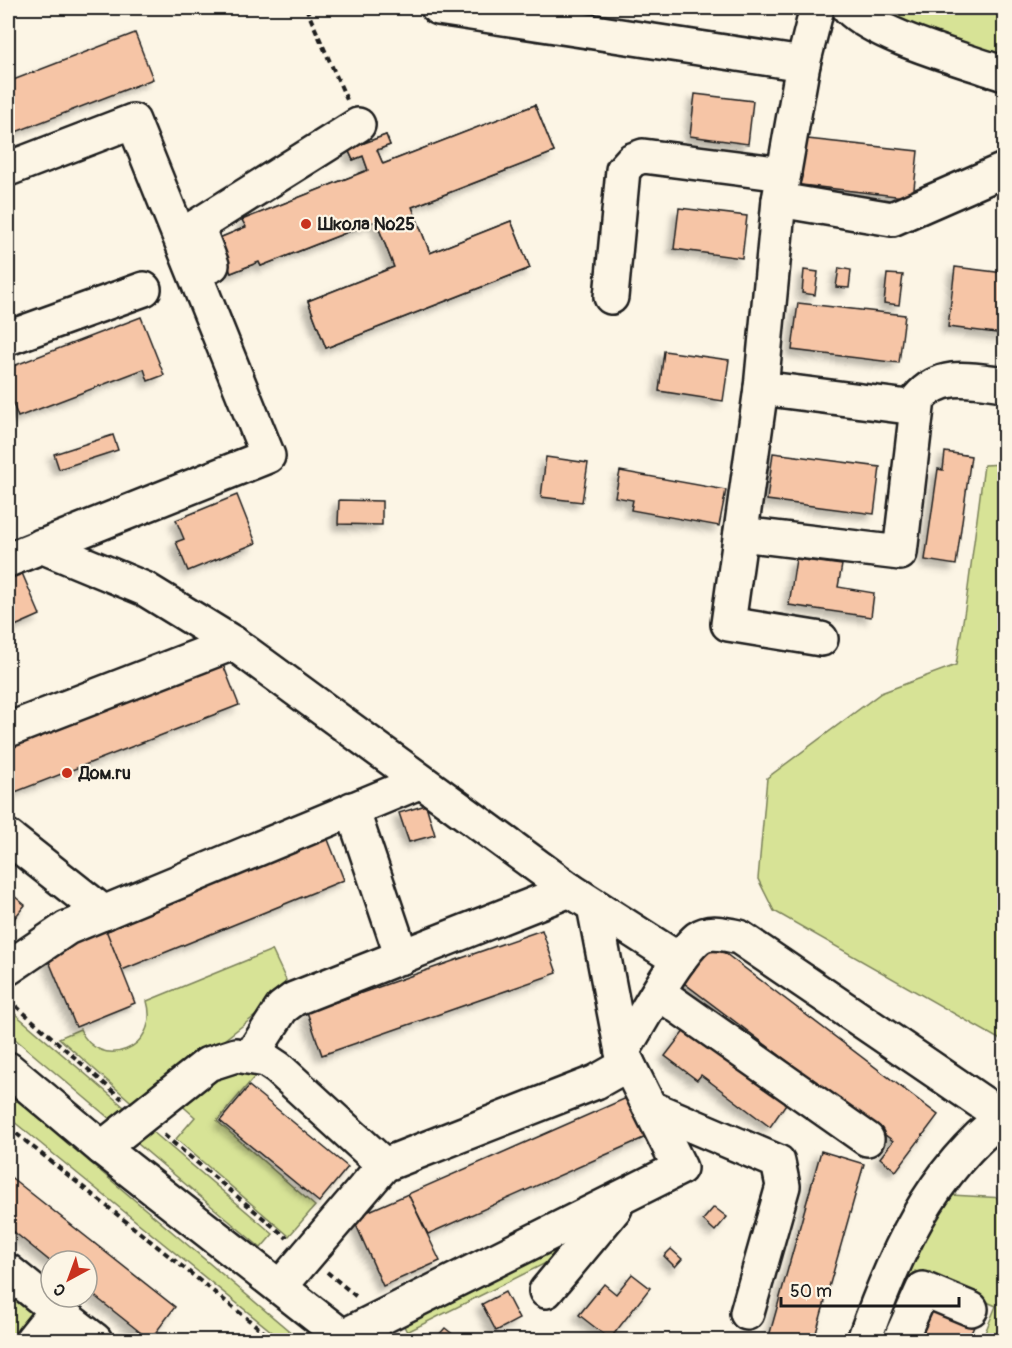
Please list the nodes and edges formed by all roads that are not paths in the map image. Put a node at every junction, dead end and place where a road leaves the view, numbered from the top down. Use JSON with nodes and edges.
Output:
{"nodes":[{"id":1,"x":438,"y":8,"type":"edge"},
{"id":2,"x":818,"y":8,"type":"edge"},
{"id":3,"x":849,"y":8,"type":"edge"},
{"id":4,"x":803,"y":64,"type":"junction"},
{"id":5,"x":1005,"y":74,"type":"edge"},
{"id":6,"x":358,"y":125,"type":"road end"},
{"id":7,"x":8,"y":169,"type":"edge"},
{"id":8,"x":1000,"y":176,"type":"edge"},
{"id":9,"x":781,"y":187,"type":"junction"},
{"id":10,"x":144,"y":289,"type":"dead end"},
{"id":11,"x":611,"y":297,"type":"dead end"},
{"id":12,"x":208,"y":307,"type":"junction"},
{"id":13,"x":8,"y":338,"type":"edge"},
{"id":14,"x":1005,"y":384,"type":"edge"},
{"id":15,"x":761,"y":388,"type":"junction"},
{"id":16,"x":916,"y":408,"type":"junction"},
{"id":17,"x":741,"y":534,"type":"junction"},
{"id":18,"x":41,"y":546,"type":"junction"},
{"id":19,"x":8,"y":560,"type":"edge"},
{"id":20,"x":821,"y":639,"type":"dead end"},
{"id":21,"x":232,"y":643,"type":"junction"},
{"id":22,"x":8,"y":730,"type":"edge"},
{"id":23,"x":419,"y":782,"type":"junction"},
{"id":24,"x":352,"y":809,"type":"junction"},
{"id":25,"x":8,"y":837,"type":"edge"},
{"id":26,"x":582,"y":898,"type":"junction"},
{"id":27,"x":104,"y":913,"type":"junction"},
{"id":28,"x":402,"y":957,"type":"junction"},
{"id":29,"x":679,"y":960,"type":"junction"},
{"id":30,"x":8,"y":968,"type":"edge"},
{"id":31,"x":659,"y":993,"type":"junction"},
{"id":32,"x":251,"y":1056,"type":"junction"},
{"id":33,"x":625,"y":1058,"type":"junction"},
{"id":34,"x":8,"y":1069,"type":"edge"},
{"id":35,"x":651,"y":1108,"type":"junction"},
{"id":36,"x":999,"y":1128,"type":"edge"},
{"id":37,"x":867,"y":1139,"type":"dead end"},
{"id":38,"x":102,"y":1148,"type":"junction"},
{"id":39,"x":384,"y":1165,"type":"junction"},
{"id":40,"x":624,"y":1197,"type":"junction"},
{"id":41,"x":8,"y":1271,"type":"edge"},
{"id":42,"x":280,"y":1287,"type":"junction"},
{"id":43,"x":546,"y":1291,"type":"dead end"},
{"id":44,"x":970,"y":1309,"type":"dead end"},
{"id":45,"x":56,"y":1310,"type":"junction"},
{"id":46,"x":747,"y":1314,"type":"dead end"},
{"id":47,"x":344,"y":1339,"type":"edge"},
{"id":48,"x":32,"y":1341,"type":"edge"},
{"id":49,"x":95,"y":1341,"type":"edge"},
{"id":50,"x":864,"y":1341,"type":"edge"},
{"id":51,"x":900,"y":1341,"type":"edge"}],
"edges":[{"from":1,"to":4,"type":"street"},
{"from":2,"to":4,"type":"street"},
{"from":3,"to":5,"type":"street"},
{"from":4,"to":9,"type":"street"},
{"from":6,"to":12,"type":"street"},
{"from":7,"to":12,"type":"street"},
{"from":8,"to":9,"type":"street"},
{"from":9,"to":11,"type":"street"},
{"from":9,"to":15,"type":"street"},
{"from":10,"to":13,"type":"street"},
{"from":12,"to":18,"type":"street"},
{"from":14,"to":16,"type":"street"},
{"from":15,"to":16,"type":"street"},
{"from":15,"to":17,"type":"street"},
{"from":16,"to":17,"type":"street"},
{"from":17,"to":20,"type":"street"},
{"from":18,"to":19,"type":"street"},
{"from":18,"to":21,"type":"street"},
{"from":21,"to":22,"type":"street"},
{"from":21,"to":23,"type":"street"},
{"from":23,"to":24,"type":"street"},
{"from":23,"to":26,"type":"street"},
{"from":24,"to":27,"type":"street"},
{"from":24,"to":28,"type":"street"},
{"from":25,"to":27,"type":"street"},
{"from":26,"to":28,"type":"street"},
{"from":26,"to":29,"type":"street"},
{"from":26,"to":33,"type":"street"},
{"from":27,"to":30,"type":"street"},
{"from":28,"to":32,"type":"street"},
{"from":29,"to":31,"type":"street"},
{"from":29,"to":36,"type":"street"},
{"from":31,"to":33,"type":"street"},
{"from":31,"to":37,"type":"street"},
{"from":32,"to":38,"type":"street"},
{"from":32,"to":39,"type":"street"},
{"from":33,"to":35,"type":"street"},
{"from":33,"to":39,"type":"street"},
{"from":34,"to":38,"type":"street"},
{"from":35,"to":40,"type":"street"},
{"from":35,"to":46,"type":"street"},
{"from":36,"to":50,"type":"street"},
{"from":38,"to":42,"type":"street"},
{"from":39,"to":42,"type":"street"},
{"from":40,"to":43,"type":"street"},
{"from":40,"to":47,"type":"street"},
{"from":41,"to":45,"type":"street"},
{"from":42,"to":47,"type":"street"},
{"from":44,"to":51,"type":"street"},
{"from":45,"to":48,"type":"street"},
{"from":45,"to":49,"type":"street"}]}
